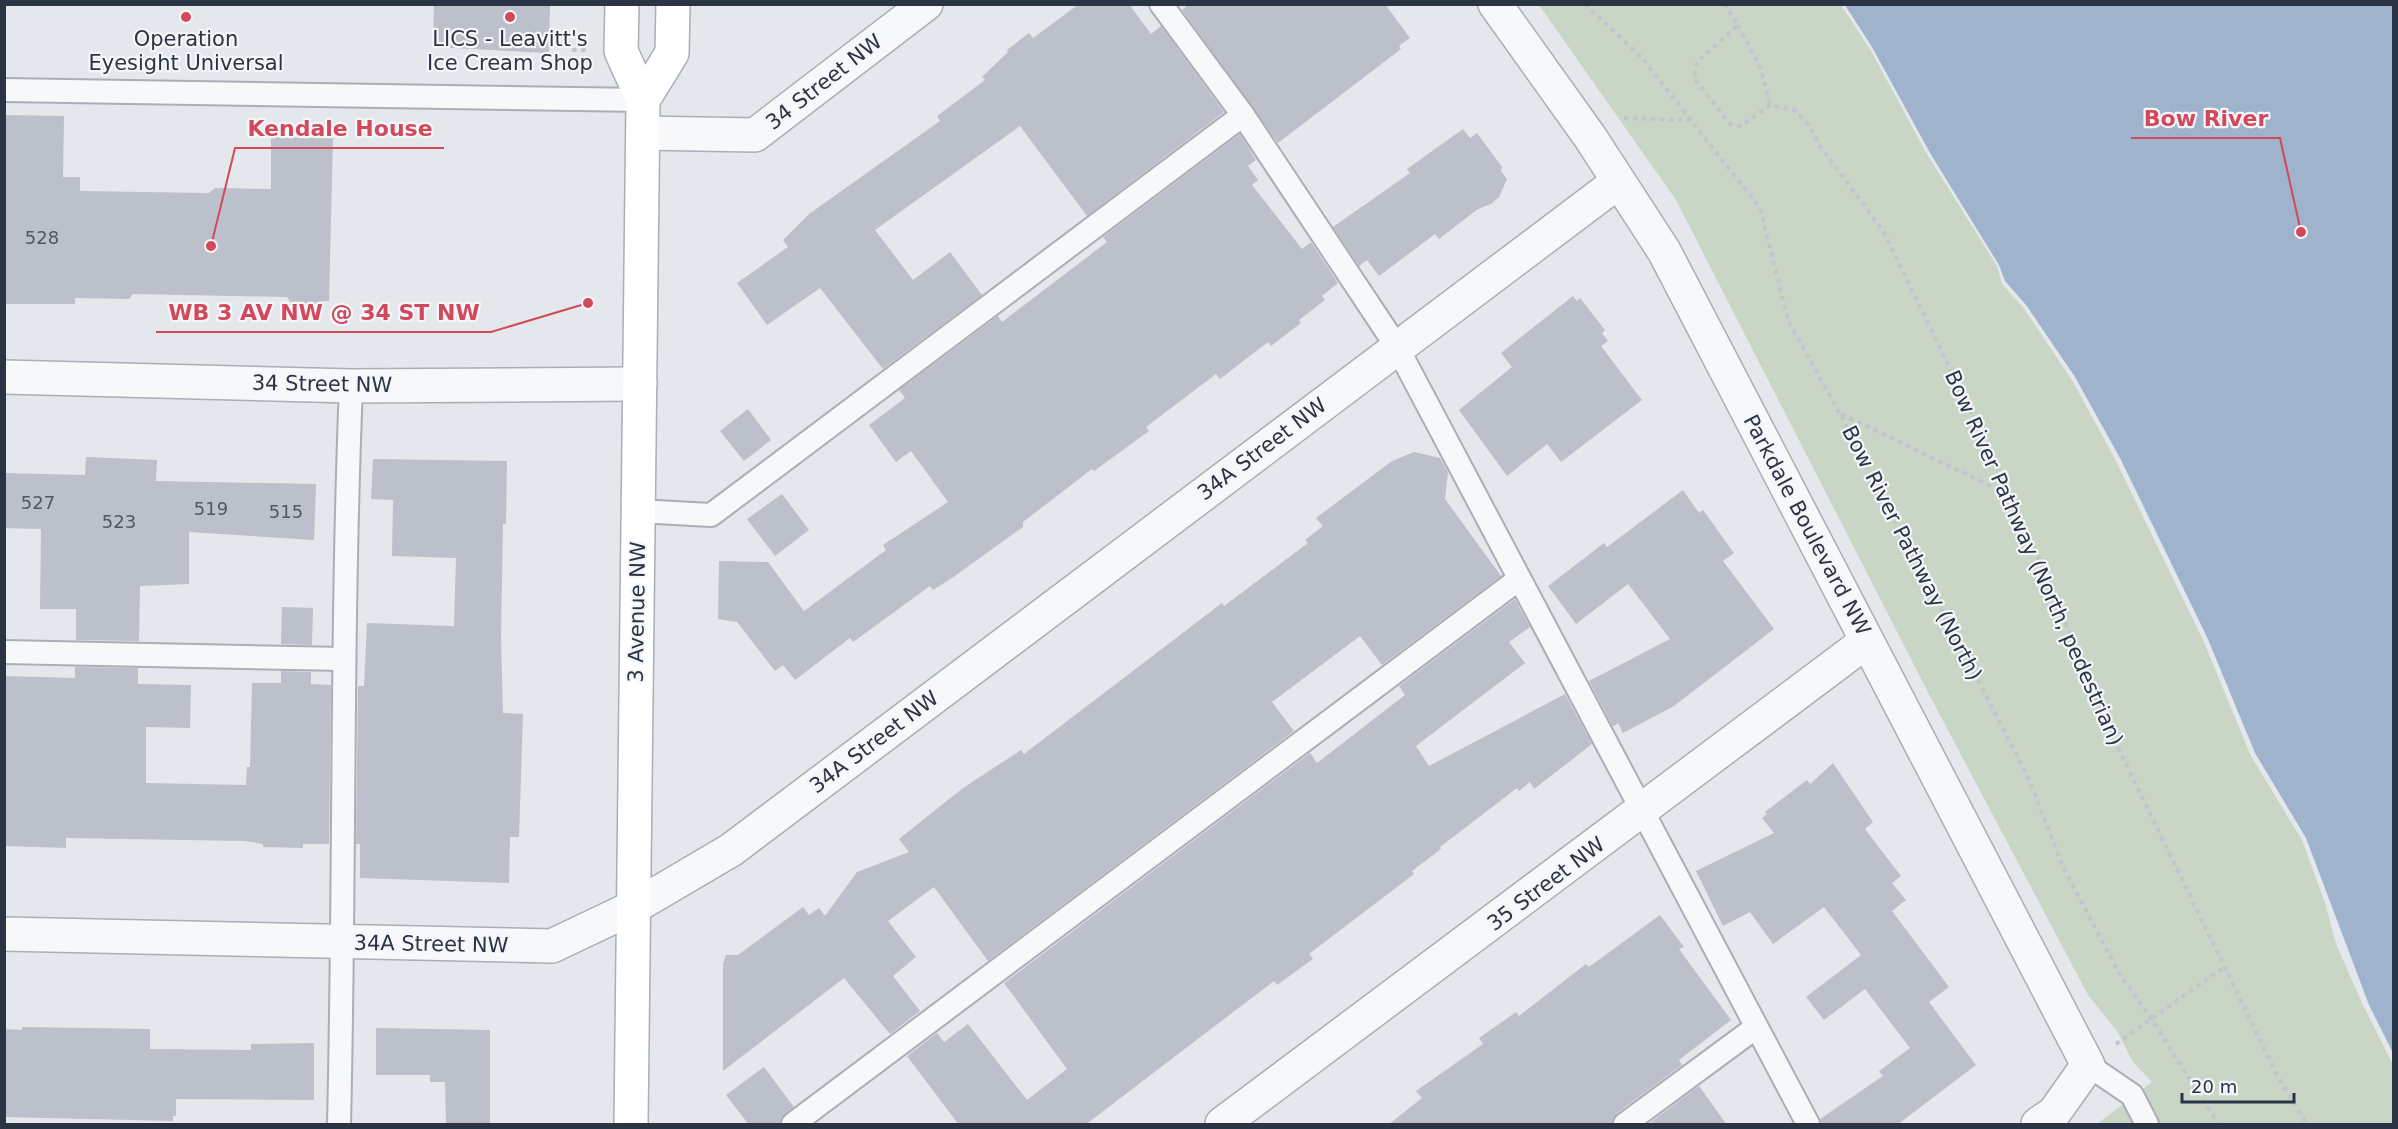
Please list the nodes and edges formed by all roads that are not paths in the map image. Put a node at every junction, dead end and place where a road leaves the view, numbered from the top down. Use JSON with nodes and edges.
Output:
{"nodes":[{"id":1,"x":622,"y":4,"type":"edge"},
{"id":2,"x":673,"y":4,"type":"edge"},
{"id":3,"x":926,"y":4,"type":"edge"},
{"id":4,"x":1161,"y":4,"type":"edge"},
{"id":5,"x":1495,"y":4,"type":"edge"},
{"id":6,"x":4,"y":90,"type":"edge"},
{"id":7,"x":643,"y":100,"type":"junction"},
{"id":8,"x":1243,"y":115,"type":"junction"},
{"id":9,"x":643,"y":133,"type":"junction"},
{"id":10,"x":1618,"y":182,"type":"junction"},
{"id":11,"x":1397,"y":347,"type":"junction"},
{"id":12,"x":4,"y":377,"type":"edge"},
{"id":13,"x":640,"y":384,"type":"junction"},
{"id":14,"x":351,"y":386,"type":"junction"},
{"id":15,"x":638,"y":510,"type":"junction"},
{"id":16,"x":1520,"y":579,"type":"junction"},
{"id":17,"x":1868,"y":641,"type":"junction"},
{"id":18,"x":4,"y":652,"type":"edge"},
{"id":19,"x":343,"y":659,"type":"junction"},
{"id":20,"x":1643,"y":811,"type":"junction"},
{"id":21,"x":634,"y":907,"type":"junction"},
{"id":22,"x":4,"y":934,"type":"edge"},
{"id":23,"x":344,"y":943,"type":"junction"},
{"id":24,"x":1755,"y":1028,"type":"junction"},
{"id":25,"x":2088,"y":1065,"type":"junction"},
{"id":26,"x":339,"y":1125,"type":"edge"},
{"id":27,"x":632,"y":1125,"type":"edge"},
{"id":28,"x":792,"y":1125,"type":"edge"},
{"id":29,"x":1222,"y":1125,"type":"edge"},
{"id":30,"x":1625,"y":1125,"type":"edge"},
{"id":31,"x":1808,"y":1125,"type":"edge"},
{"id":32,"x":2038,"y":1125,"type":"edge"},
{"id":33,"x":2147,"y":1125,"type":"edge"}],
"edges":[{"from":1,"to":7,"type":"main road","name":"3 Avenue NW"},
{"from":2,"to":7,"type":"main road"},
{"from":3,"to":9,"type":"street","name":"34 Street NW"},
{"from":4,"to":8,"type":"lane"},
{"from":5,"to":10,"type":"street","name":"Parkdale Boulevard NW"},
{"from":6,"to":7,"type":"lane"},
{"from":7,"to":9,"type":"main road","name":"3 Avenue NW"},
{"from":8,"to":11,"type":"lane"},
{"from":8,"to":15,"type":"lane"},
{"from":9,"to":13,"type":"main road","name":"3 Avenue NW"},
{"from":10,"to":11,"type":"street","name":"34A Street NW"},
{"from":10,"to":17,"type":"street","name":"Parkdale Boulevard NW"},
{"from":11,"to":16,"type":"lane"},
{"from":11,"to":21,"type":"street","name":"34A Street NW"},
{"from":12,"to":14,"type":"street","name":"34 Street NW"},
{"from":13,"to":14,"type":"street","name":"34 Street NW"},
{"from":13,"to":15,"type":"main road","name":"3 Avenue NW"},
{"from":14,"to":19,"type":"lane"},
{"from":15,"to":21,"type":"main road","name":"3 Avenue NW"},
{"from":16,"to":20,"type":"lane"},
{"from":16,"to":28,"type":"lane"},
{"from":17,"to":20,"type":"street","name":"35 Street NW"},
{"from":17,"to":25,"type":"street","name":"Parkdale Boulevard NW"},
{"from":18,"to":19,"type":"lane"},
{"from":19,"to":23,"type":"lane"},
{"from":20,"to":24,"type":"lane"},
{"from":20,"to":29,"type":"street","name":"35 Street NW"},
{"from":21,"to":23,"type":"street","name":"34A Street NW"},
{"from":21,"to":27,"type":"main road","name":"3 Avenue NW"},
{"from":22,"to":23,"type":"street","name":"34A Street NW"},
{"from":23,"to":26,"type":"lane"},
{"from":24,"to":30,"type":"lane"},
{"from":24,"to":31,"type":"lane"},
{"from":25,"to":32,"type":"street"},
{"from":25,"to":33,"type":"lane"}]}
